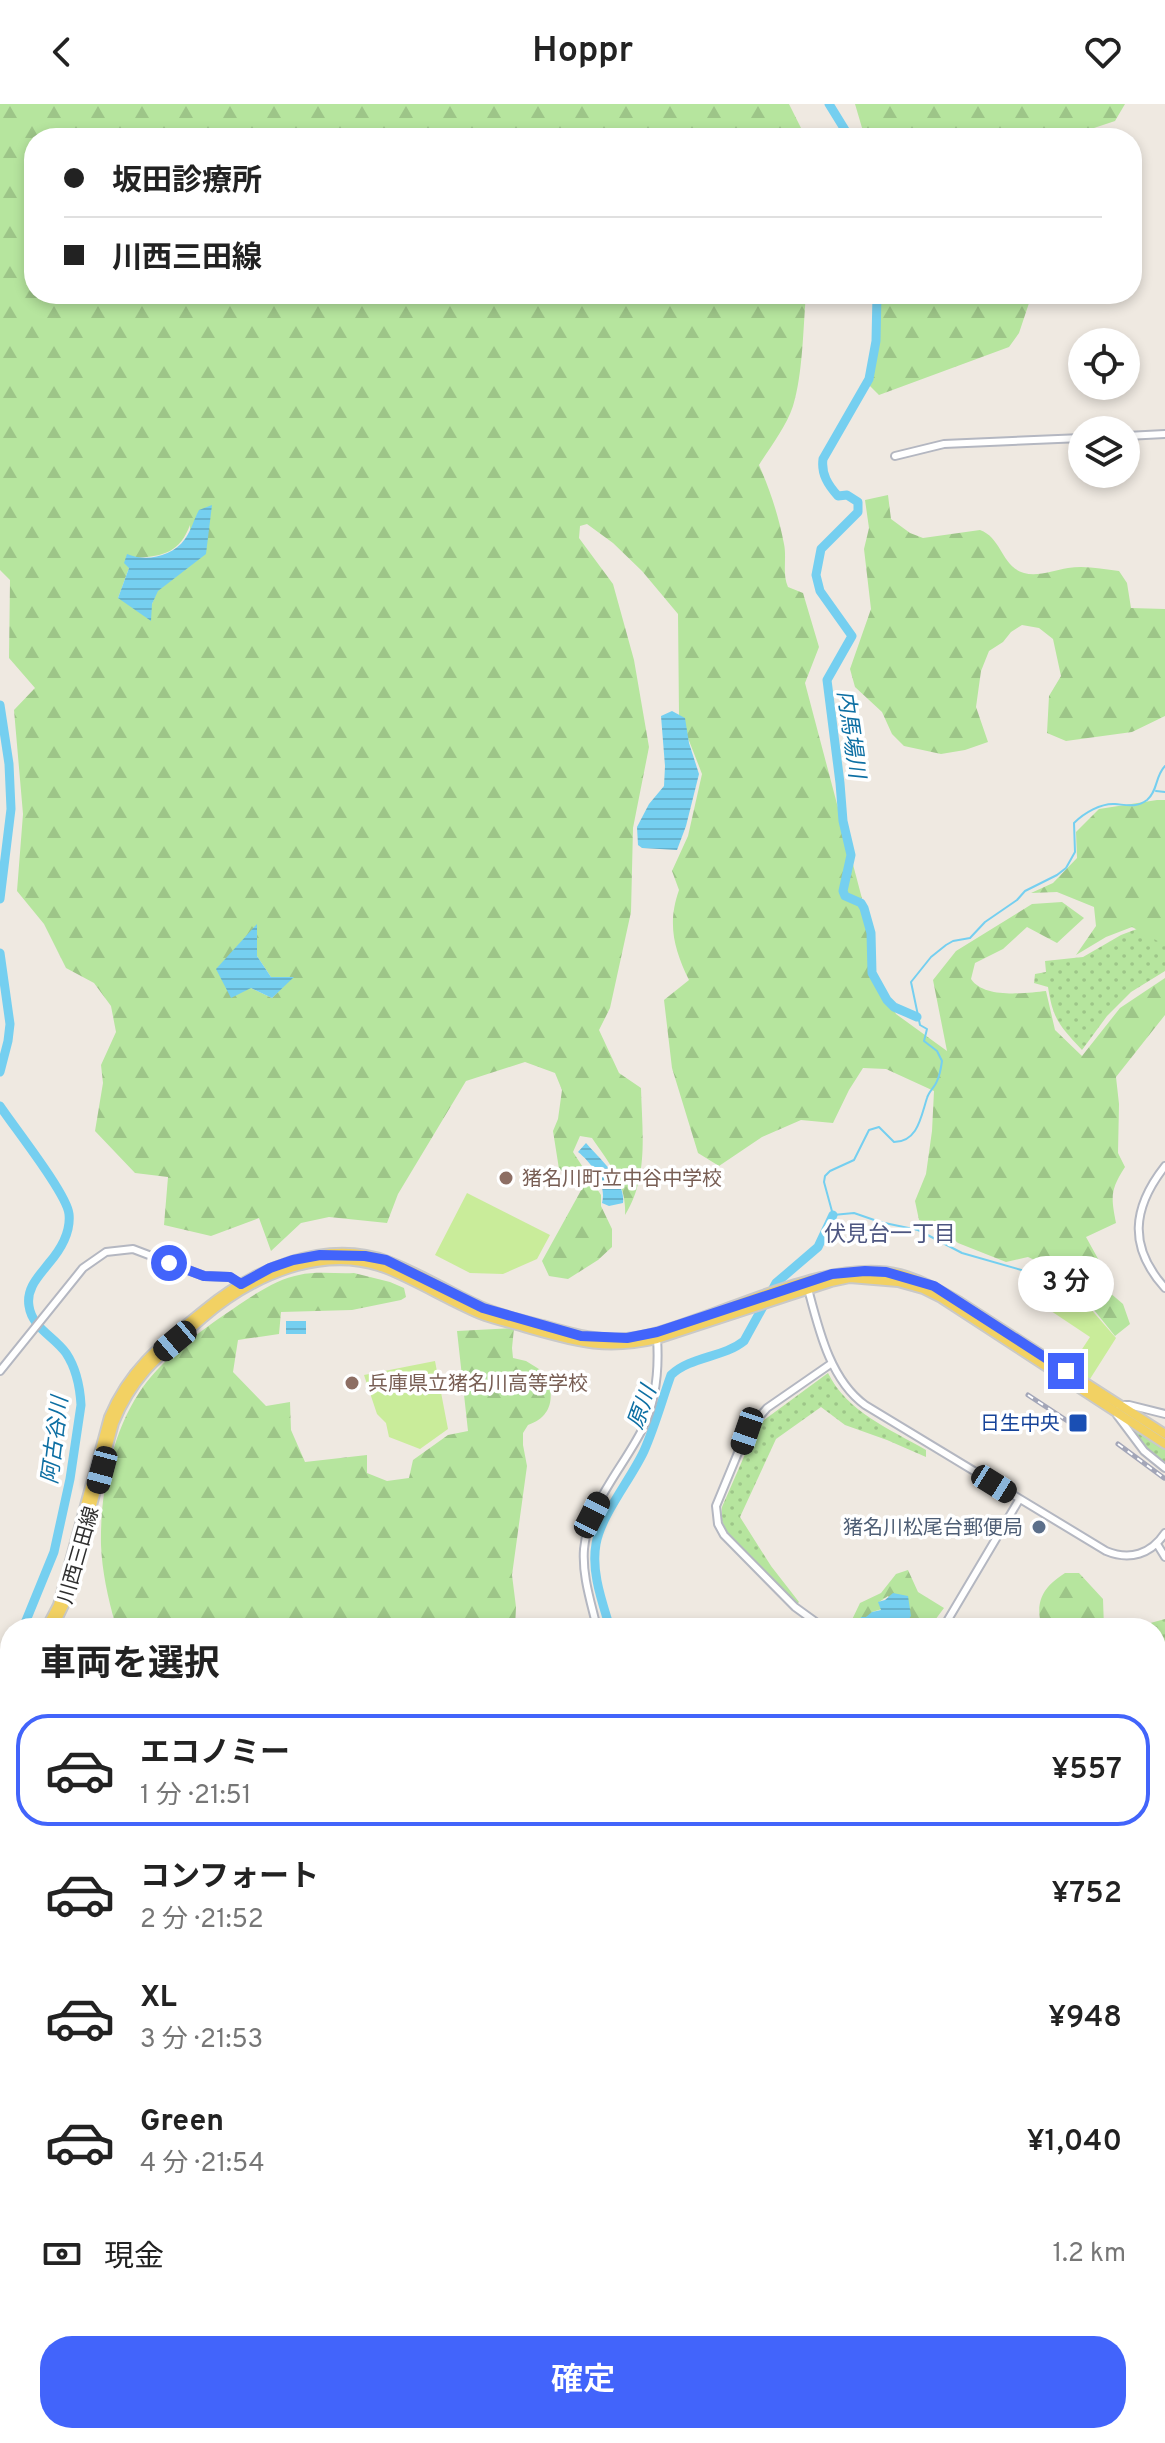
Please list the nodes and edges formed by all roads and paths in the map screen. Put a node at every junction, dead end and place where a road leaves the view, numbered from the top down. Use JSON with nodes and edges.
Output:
{"nodes":[{"id":1,"x":1165,"y":434,"type":"edge"},
{"id":2,"x":1140,"y":435,"type":"edge"},
{"id":3,"x":1068,"y":439,"type":"edge"},
{"id":4,"x":895,"y":456,"type":"dead end"},
{"id":5,"x":1165,"y":1166,"type":"edge"},
{"id":6,"x":807,"y":1286,"type":"junction"},
{"id":7,"x":243,"y":1287,"type":"junction"},
{"id":8,"x":1165,"y":1288,"type":"edge"},
{"id":9,"x":657,"y":1336,"type":"junction"},
{"id":10,"x":832,"y":1363,"type":"junction"},
{"id":11,"x":0,"y":1371,"type":"edge"},
{"id":12,"x":1117,"y":1408,"type":"junction"},
{"id":13,"x":1165,"y":1414,"type":"edge"},
{"id":14,"x":1165,"y":1434,"type":"edge"},
{"id":15,"x":1165,"y":1444,"type":"edge"},
{"id":16,"x":1165,"y":1468,"type":"edge"},
{"id":17,"x":1019,"y":1500,"type":"junction"},
{"id":18,"x":1165,"y":1533,"type":"edge"},
{"id":19,"x":1157,"y":1544,"type":"junction"},
{"id":20,"x":1165,"y":1557,"type":"edge"},
{"id":21,"x":51,"y":1618,"type":"edge"},
{"id":22,"x":58,"y":1618,"type":"edge"},
{"id":23,"x":595,"y":1618,"type":"edge"},
{"id":24,"x":810,"y":1618,"type":"edge"},
{"id":25,"x":949,"y":1618,"type":"edge"}],
"edges":[{"from":1,"to":2,"type":"street"},
{"from":3,"to":4,"type":"street"},
{"from":5,"to":8,"type":"street"},
{"from":6,"to":9,"type":"main road","name":"川西三田線"},
{"from":6,"to":9,"type":"main road","name":"川西三田線"},
{"from":6,"to":10,"type":"street"},
{"from":6,"to":12,"type":"main road","name":"川西三田線"},
{"from":7,"to":9,"type":"main road","name":"川西三田線"},
{"from":7,"to":11,"type":"street"},
{"from":7,"to":21,"type":"main road","name":"川西三田線"},
{"from":7,"to":22,"type":"main road","name":"川西三田線"},
{"from":9,"to":23,"type":"street"},
{"from":10,"to":17,"type":"street"},
{"from":10,"to":24,"type":"street"},
{"from":12,"to":13,"type":"street"},
{"from":12,"to":14,"type":"main road","name":"川西三田線"},
{"from":12,"to":15,"type":"main road","name":"川西三田線"},
{"from":12,"to":16,"type":"street"},
{"from":17,"to":19,"type":"street"},
{"from":17,"to":25,"type":"street"},
{"from":18,"to":19,"type":"street"},
{"from":19,"to":20,"type":"street"}]}
